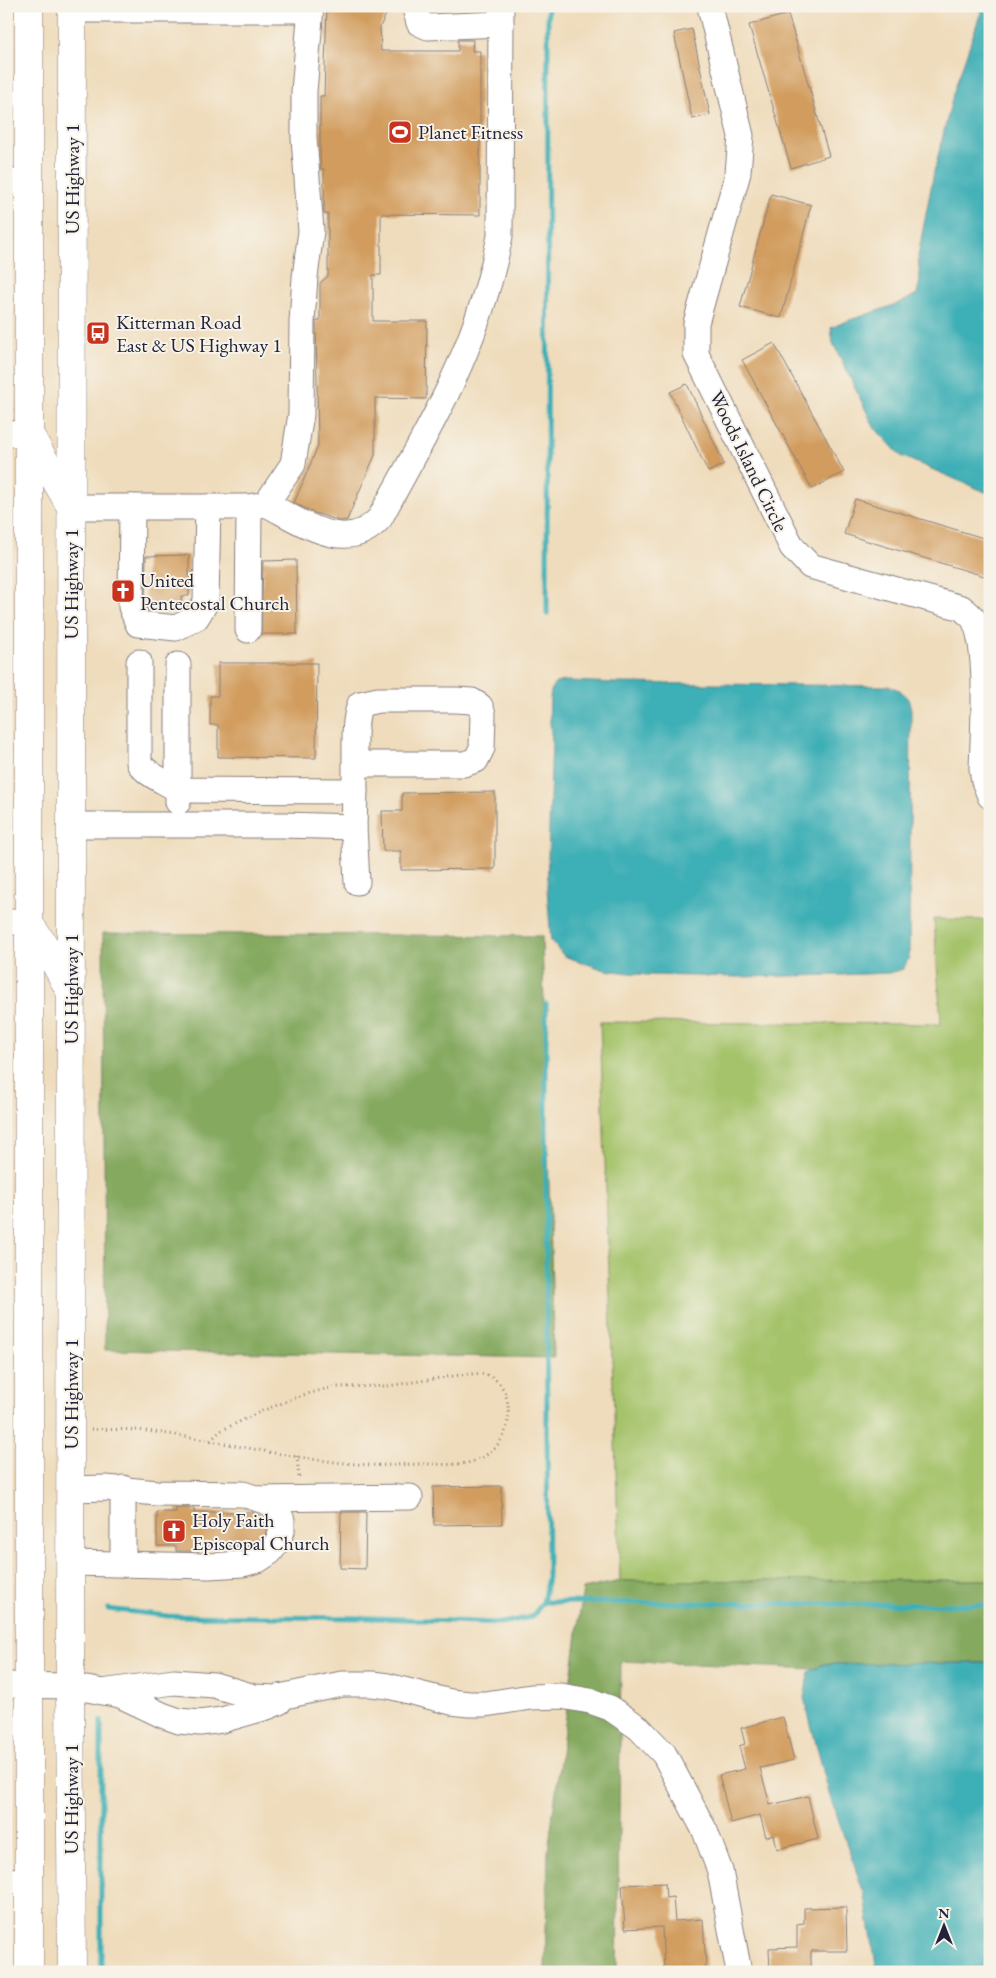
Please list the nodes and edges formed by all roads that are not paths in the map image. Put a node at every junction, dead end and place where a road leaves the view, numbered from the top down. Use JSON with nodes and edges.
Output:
{"nodes":[{"id":1,"x":29,"y":6,"type":"edge"},
{"id":2,"x":417,"y":6,"type":"edge"},
{"id":3,"x":711,"y":6,"type":"edge"},
{"id":4,"x":72,"y":8,"type":"edge"},
{"id":5,"x":227,"y":8,"type":"edge"},
{"id":6,"x":310,"y":8,"type":"edge"},
{"id":7,"x":501,"y":15,"type":"edge"},
{"id":8,"x":18,"y":182,"type":"edge"},
{"id":9,"x":18,"y":433,"type":"edge"},
{"id":10,"x":258,"y":506,"type":"junction"},
{"id":11,"x":71,"y":507,"type":"junction"},
{"id":12,"x":132,"y":507,"type":"junction"},
{"id":13,"x":208,"y":507,"type":"junction"},
{"id":14,"x":248,"y":630,"type":"dead end"},
{"id":15,"x":139,"y":662,"type":"dead end"},
{"id":16,"x":178,"y":665,"type":"dead end"},
{"id":17,"x":355,"y":764,"type":"junction"},
{"id":18,"x":178,"y":790,"type":"junction"},
{"id":19,"x":355,"y":791,"type":"junction"},
{"id":20,"x":990,"y":796,"type":"edge"},
{"id":21,"x":71,"y":825,"type":"junction"},
{"id":22,"x":177,"y":825,"type":"junction"},
{"id":23,"x":354,"y":827,"type":"junction"},
{"id":24,"x":357,"y":882,"type":"dead end"},
{"id":25,"x":17,"y":922,"type":"edge"},
{"id":26,"x":71,"y":993,"type":"junction"},
{"id":27,"x":123,"y":1488,"type":"junction"},
{"id":28,"x":71,"y":1489,"type":"junction"},
{"id":29,"x":410,"y":1497,"type":"dead end"},
{"id":30,"x":259,"y":1499,"type":"junction"},
{"id":31,"x":71,"y":1563,"type":"junction"},
{"id":32,"x":123,"y":1564,"type":"junction"},
{"id":33,"x":18,"y":1685,"type":"edge"},
{"id":34,"x":70,"y":1686,"type":"junction"},
{"id":35,"x":102,"y":1692,"type":"junction"},
{"id":36,"x":290,"y":1696,"type":"junction"},
{"id":37,"x":18,"y":1881,"type":"edge"},
{"id":38,"x":29,"y":1972,"type":"edge"},
{"id":39,"x":72,"y":1972,"type":"edge"},
{"id":40,"x":739,"y":1972,"type":"edge"}],
"edges":[{"from":1,"to":8,"type":"main road","name":"US Highway 1"},
{"from":2,"to":7,"type":"street"},
{"from":3,"to":20,"type":"street","name":"Woods Island Circle"},
{"from":4,"to":5,"type":"street"},
{"from":4,"to":11,"type":"main road","name":"US Highway 1"},
{"from":5,"to":6,"type":"street"},
{"from":6,"to":10,"type":"street"},
{"from":7,"to":10,"type":"street"},
{"from":8,"to":9,"type":"main road","name":"US Highway 1"},
{"from":9,"to":11,"type":"main road"},
{"from":9,"to":25,"type":"main road","name":"US Highway 1"},
{"from":10,"to":13,"type":"street"},
{"from":10,"to":14,"type":"street"},
{"from":11,"to":12,"type":"street"},
{"from":11,"to":21,"type":"main road","name":"US Highway 1"},
{"from":12,"to":13,"type":"street"},
{"from":12,"to":13,"type":"street"},
{"from":15,"to":18,"type":"street"},
{"from":16,"to":18,"type":"street"},
{"from":17,"to":17,"type":"street"},
{"from":17,"to":19,"type":"street"},
{"from":18,"to":19,"type":"street"},
{"from":18,"to":22,"type":"street"},
{"from":19,"to":23,"type":"street"},
{"from":21,"to":22,"type":"street"},
{"from":21,"to":26,"type":"main road","name":"US Highway 1"},
{"from":22,"to":23,"type":"street"},
{"from":23,"to":24,"type":"street"},
{"from":25,"to":26,"type":"main road"},
{"from":25,"to":33,"type":"main road","name":"US Highway 1"},
{"from":26,"to":28,"type":"main road","name":"US Highway 1"},
{"from":27,"to":28,"type":"street"},
{"from":27,"to":30,"type":"street"},
{"from":27,"to":32,"type":"street"},
{"from":28,"to":31,"type":"main road","name":"US Highway 1"},
{"from":29,"to":30,"type":"street"},
{"from":30,"to":32,"type":"street"},
{"from":31,"to":32,"type":"street"},
{"from":31,"to":34,"type":"main road","name":"US Highway 1"},
{"from":33,"to":34,"type":"street"},
{"from":33,"to":37,"type":"main road","name":"US Highway 1"},
{"from":34,"to":35,"type":"street"},
{"from":34,"to":39,"type":"main road","name":"US Highway 1"},
{"from":35,"to":36,"type":"street"},
{"from":35,"to":36,"type":"street"},
{"from":36,"to":40,"type":"street"},
{"from":37,"to":38,"type":"main road","name":"US Highway 1"}]}
